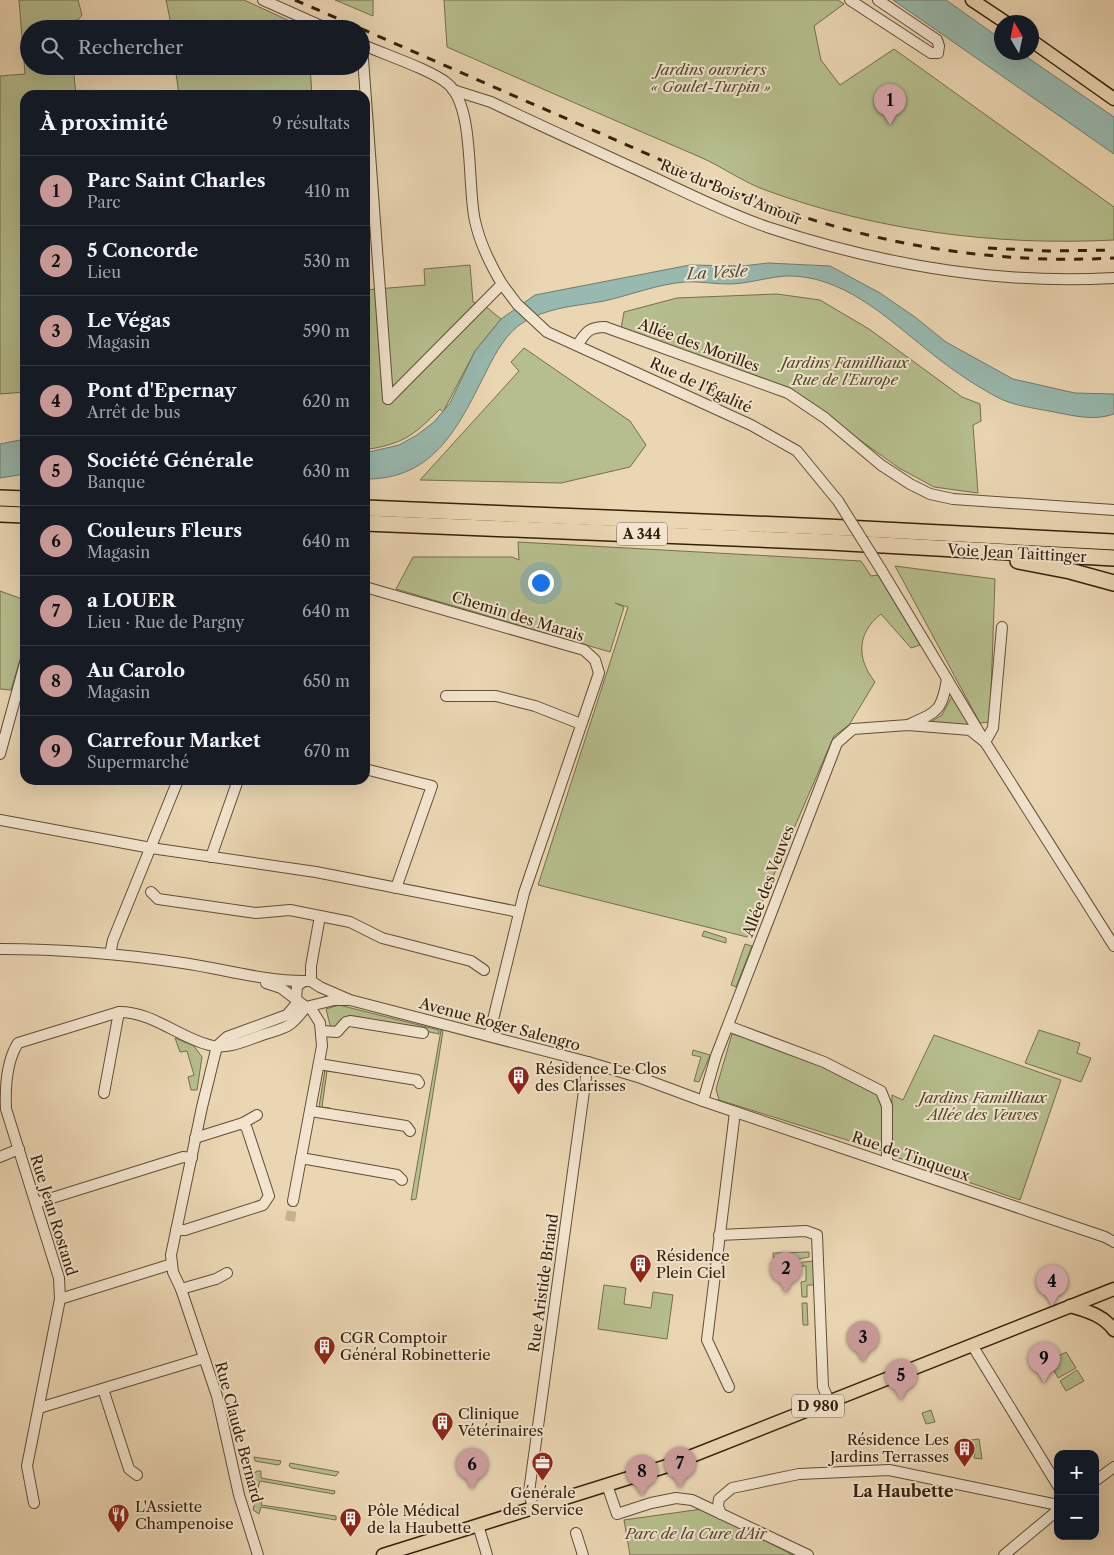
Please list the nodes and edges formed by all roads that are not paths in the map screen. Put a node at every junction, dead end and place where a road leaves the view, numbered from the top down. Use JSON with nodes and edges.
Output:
{"nodes":[{"id":1,"x":264,"y":0,"type":"edge"},
{"id":2,"x":850,"y":0,"type":"edge"},
{"id":3,"x":878,"y":0,"type":"edge"},
{"id":4,"x":972,"y":0,"type":"edge"},
{"id":5,"x":994,"y":15,"type":"edge"},
{"id":6,"x":308,"y":20,"type":"edge"},
{"id":7,"x":1039,"y":46,"type":"edge"},
{"id":8,"x":370,"y":48,"type":"edge"},
{"id":9,"x":364,"y":75,"type":"edge"},
{"id":10,"x":365,"y":90,"type":"edge"},
{"id":11,"x":453,"y":90,"type":"junction"},
{"id":12,"x":1114,"y":99,"type":"edge"},
{"id":13,"x":370,"y":154,"type":"edge"},
{"id":14,"x":1114,"y":278,"type":"edge"},
{"id":15,"x":502,"y":284,"type":"junction"},
{"id":16,"x":578,"y":344,"type":"junction"},
{"id":17,"x":0,"y":498,"type":"edge"},
{"id":18,"x":20,"y":499,"type":"edge"},
{"id":19,"x":370,"y":508,"type":"edge"},
{"id":20,"x":1114,"y":510,"type":"edge"},
{"id":21,"x":0,"y":514,"type":"edge"},
{"id":22,"x":20,"y":514,"type":"edge"},
{"id":23,"x":370,"y":523,"type":"edge"},
{"id":24,"x":1114,"y":542,"type":"edge"},
{"id":25,"x":958,"y":550,"type":"junction"},
{"id":26,"x":1114,"y":558,"type":"edge"},
{"id":27,"x":1114,"y":583,"type":"edge"},
{"id":28,"x":370,"y":588,"type":"edge"},
{"id":29,"x":1002,"y":627,"type":"dead end"},
{"id":30,"x":947,"y":680,"type":"junction"},
{"id":31,"x":20,"y":681,"type":"edge"},
{"id":32,"x":446,"y":696,"type":"dead end"},
{"id":33,"x":581,"y":724,"type":"junction"},
{"id":34,"x":908,"y":724,"type":"junction"},
{"id":35,"x":985,"y":742,"type":"junction"},
{"id":36,"x":0,"y":754,"type":"edge"},
{"id":37,"x":370,"y":769,"type":"edge"},
{"id":38,"x":176,"y":785,"type":"edge"},
{"id":39,"x":236,"y":785,"type":"edge"},
{"id":40,"x":0,"y":820,"type":"edge"},
{"id":41,"x":151,"y":848,"type":"junction"},
{"id":42,"x":211,"y":857,"type":"junction"},
{"id":43,"x":396,"y":888,"type":"junction"},
{"id":44,"x":151,"y":892,"type":"dead end"},
{"id":45,"x":519,"y":912,"type":"junction"},
{"id":46,"x":320,"y":916,"type":"junction"},
{"id":47,"x":1114,"y":946,"type":"edge"},
{"id":48,"x":0,"y":949,"type":"edge"},
{"id":49,"x":110,"y":954,"type":"junction"},
{"id":50,"x":484,"y":970,"type":"dead end"},
{"id":51,"x":250,"y":977,"type":"junction"},
{"id":52,"x":308,"y":981,"type":"junction"},
{"id":53,"x":320,"y":987,"type":"junction"},
{"id":54,"x":350,"y":1000,"type":"junction"},
{"id":55,"x":305,"y":1004,"type":"junction"},
{"id":56,"x":119,"y":1012,"type":"junction"},
{"id":57,"x":728,"y":1026,"type":"junction"},
{"id":58,"x":321,"y":1030,"type":"junction"},
{"id":59,"x":423,"y":1033,"type":"dead end"},
{"id":60,"x":488,"y":1036,"type":"junction"},
{"id":61,"x":217,"y":1046,"type":"junction"},
{"id":62,"x":588,"y":1062,"type":"junction"},
{"id":63,"x":319,"y":1064,"type":"junction"},
{"id":64,"x":419,"y":1083,"type":"dead end"},
{"id":65,"x":104,"y":1093,"type":"dead end"},
{"id":66,"x":700,"y":1100,"type":"junction"},
{"id":67,"x":310,"y":1111,"type":"junction"},
{"id":68,"x":735,"y":1112,"type":"junction"},
{"id":69,"x":257,"y":1115,"type":"dead end"},
{"id":70,"x":243,"y":1123,"type":"junction"},
{"id":71,"x":410,"y":1131,"type":"dead end"},
{"id":72,"x":195,"y":1138,"type":"junction"},
{"id":73,"x":19,"y":1149,"type":"junction"},
{"id":74,"x":0,"y":1157,"type":"edge"},
{"id":75,"x":192,"y":1158,"type":"junction"},
{"id":76,"x":301,"y":1158,"type":"junction"},
{"id":77,"x":887,"y":1163,"type":"junction"},
{"id":78,"x":402,"y":1180,"type":"dead end"},
{"id":79,"x":294,"y":1201,"type":"tunnel mouth"},
{"id":80,"x":36,"y":1203,"type":"junction"},
{"id":81,"x":176,"y":1230,"type":"junction"},
{"id":82,"x":719,"y":1235,"type":"junction"},
{"id":83,"x":1114,"y":1242,"type":"edge"},
{"id":84,"x":172,"y":1264,"type":"junction"},
{"id":85,"x":227,"y":1273,"type":"dead end"},
{"id":86,"x":181,"y":1289,"type":"junction"},
{"id":87,"x":1114,"y":1289,"type":"edge"},
{"id":88,"x":60,"y":1299,"type":"junction"},
{"id":89,"x":1070,"y":1306,"type":"junction"},
{"id":90,"x":1114,"y":1330,"type":"edge"},
{"id":91,"x":972,"y":1345,"type":"junction"},
{"id":92,"x":204,"y":1358,"type":"junction"},
{"id":93,"x":729,"y":1387,"type":"dead end"},
{"id":94,"x":103,"y":1389,"type":"junction"},
{"id":95,"x":829,"y":1401,"type":"junction"},
{"id":96,"x":39,"y":1408,"type":"junction"},
{"id":97,"x":1114,"y":1467,"type":"edge"},
{"id":98,"x":137,"y":1474,"type":"dead end"},
{"id":99,"x":1099,"y":1478,"type":"edge"},
{"id":100,"x":1054,"y":1479,"type":"edge"},
{"id":101,"x":607,"y":1485,"type":"junction"},
{"id":102,"x":34,"y":1503,"type":"dead end"},
{"id":103,"x":1054,"y":1503,"type":"edge"},
{"id":104,"x":534,"y":1508,"type":"junction"},
{"id":105,"x":1054,"y":1513,"type":"edge"},
{"id":106,"x":721,"y":1514,"type":"junction"},
{"id":107,"x":478,"y":1526,"type":"junction"},
{"id":108,"x":576,"y":1532,"type":"dead end"},
{"id":109,"x":258,"y":1555,"type":"edge"},
{"id":110,"x":383,"y":1555,"type":"edge"},
{"id":111,"x":487,"y":1555,"type":"edge"},
{"id":112,"x":583,"y":1555,"type":"edge"},
{"id":113,"x":808,"y":1555,"type":"edge"},
{"id":114,"x":1004,"y":1555,"type":"edge"}],
"edges":[{"from":1,"to":6,"type":"street"},
{"from":2,"to":3,"type":"street"},
{"from":4,"to":5,"type":"main road"},
{"from":7,"to":12,"type":"main road"},
{"from":8,"to":11,"type":"street","name":"Rue du Bois d'Amour"},
{"from":9,"to":10,"type":"street"},
{"from":11,"to":14,"type":"street","name":"Rue du Bois d'Amour"},
{"from":11,"to":15,"type":"street"},
{"from":13,"to":15,"type":"street"},
{"from":15,"to":16,"type":"street","name":"Rue de l'Égalité"},
{"from":16,"to":20,"type":"street","name":"Allée des Morilles"},
{"from":16,"to":30,"type":"street","name":"Rue de l'Égalité","bridge":true},
{"from":17,"to":18,"type":"highway"},
{"from":19,"to":24,"type":"highway","name":"Voie Jean Taittinger","number":"A 344"},
{"from":21,"to":22,"type":"highway"},
{"from":23,"to":25,"type":"highway","name":"Voie Jean Taittinger","number":"A 344"},
{"from":25,"to":26,"type":"highway","name":"Voie Jean Taittinger","number":"A 344"},
{"from":25,"to":27,"type":"highway"},
{"from":28,"to":33,"type":"street","name":"Chemin des Marais"},
{"from":29,"to":35,"type":"street"},
{"from":30,"to":34,"type":"street"},
{"from":30,"to":35,"type":"street","name":"Rue de l'Égalité"},
{"from":31,"to":36,"type":"street"},
{"from":32,"to":33,"type":"street"},
{"from":33,"to":45,"type":"street","name":"Chemin des Marais"},
{"from":34,"to":35,"type":"street"},
{"from":34,"to":57,"type":"street","name":"Allée des Veuves"},
{"from":35,"to":47,"type":"street","name":"Rue de l'Égalité"},
{"from":37,"to":43,"type":"street"},
{"from":38,"to":41,"type":"street"},
{"from":39,"to":42,"type":"street"},
{"from":40,"to":41,"type":"street"},
{"from":41,"to":42,"type":"street"},
{"from":41,"to":49,"type":"street"},
{"from":42,"to":43,"type":"street"},
{"from":43,"to":45,"type":"street"},
{"from":44,"to":46,"type":"street"},
{"from":45,"to":60,"type":"street","name":"Chemin des Marais"},
{"from":46,"to":50,"type":"street"},
{"from":46,"to":52,"type":"street"},
{"from":48,"to":49,"type":"street","name":"Avenue Roger Salengro"},
{"from":49,"to":51,"type":"street","name":"Avenue Roger Salengro"},
{"from":51,"to":52,"type":"street","name":"Avenue Roger Salengro"},
{"from":51,"to":55,"type":"street","name":"Avenue Roger Salengro"},
{"from":52,"to":53,"type":"street","name":"Avenue Roger Salengro"},
{"from":52,"to":55,"type":"street"},
{"from":53,"to":54,"type":"street","name":"Avenue Roger Salengro"},
{"from":53,"to":55,"type":"street"},
{"from":54,"to":55,"type":"street","name":"Avenue Roger Salengro"},
{"from":54,"to":60,"type":"street","name":"Avenue Roger Salengro"},
{"from":55,"to":58,"type":"street"},
{"from":55,"to":61,"type":"street"},
{"from":56,"to":61,"type":"street","name":"Rue Jean Rostand"},
{"from":56,"to":65,"type":"street"},
{"from":56,"to":73,"type":"street","name":"Rue Jean Rostand"},
{"from":57,"to":66,"type":"street","name":"Allée des Veuves"},
{"from":57,"to":77,"type":"street"},
{"from":58,"to":59,"type":"street"},
{"from":58,"to":63,"type":"street"},
{"from":60,"to":62,"type":"street","name":"Avenue Roger Salengro"},
{"from":61,"to":72,"type":"street","name":"Rue Claude Bernard"},
{"from":62,"to":66,"type":"street","name":"Avenue Roger Salengro"},
{"from":62,"to":104,"type":"street","name":"Rue Aristide Briand"},
{"from":63,"to":64,"type":"street"},
{"from":63,"to":67,"type":"street"},
{"from":66,"to":68,"type":"street","name":"Rue de Tinqueux"},
{"from":67,"to":71,"type":"street"},
{"from":67,"to":76,"type":"street"},
{"from":68,"to":77,"type":"street","name":"Rue de Tinqueux"},
{"from":68,"to":82,"type":"street"},
{"from":69,"to":70,"type":"street"},
{"from":70,"to":72,"type":"street"},
{"from":70,"to":81,"type":"street"},
{"from":72,"to":75,"type":"street","name":"Rue Claude Bernard"},
{"from":73,"to":74,"type":"street","name":"Rue Jean Rostand"},
{"from":73,"to":80,"type":"street","name":"Rue Jean Rostand"},
{"from":75,"to":80,"type":"street"},
{"from":75,"to":81,"type":"street","name":"Rue Claude Bernard"},
{"from":76,"to":78,"type":"street"},
{"from":76,"to":79,"type":"street"},
{"from":77,"to":83,"type":"street","name":"Rue de Tinqueux"},
{"from":80,"to":88,"type":"street","name":"Rue Jean Rostand"},
{"from":81,"to":84,"type":"street","name":"Rue Claude Bernard"},
{"from":82,"to":93,"type":"street"},
{"from":82,"to":95,"type":"street"},
{"from":84,"to":86,"type":"street","name":"Rue Claude Bernard"},
{"from":84,"to":88,"type":"street"},
{"from":85,"to":86,"type":"street"},
{"from":86,"to":92,"type":"street","name":"Rue Claude Bernard"},
{"from":87,"to":89,"type":"main road","number":"D 980"},
{"from":88,"to":96,"type":"street","name":"Rue Jean Rostand"},
{"from":89,"to":90,"type":"main road"},
{"from":89,"to":91,"type":"main road","number":"D 980"},
{"from":91,"to":95,"type":"main road","number":"D 980"},
{"from":91,"to":100,"type":"street"},
{"from":92,"to":94,"type":"street"},
{"from":92,"to":109,"type":"street","name":"Rue Claude Bernard"},
{"from":94,"to":96,"type":"street"},
{"from":94,"to":98,"type":"street"},
{"from":95,"to":101,"type":"main road","number":"D 980"},
{"from":96,"to":102,"type":"street","name":"Rue Jean Rostand"},
{"from":97,"to":99,"type":"street"},
{"from":101,"to":104,"type":"main road","number":"D 980"},
{"from":101,"to":106,"type":"street"},
{"from":103,"to":106,"type":"street"},
{"from":104,"to":107,"type":"main road","number":"D 980"},
{"from":105,"to":114,"type":"street"},
{"from":106,"to":113,"type":"street"},
{"from":107,"to":110,"type":"main road","number":"D 980"},
{"from":107,"to":111,"type":"street"},
{"from":108,"to":112,"type":"street"}]}
